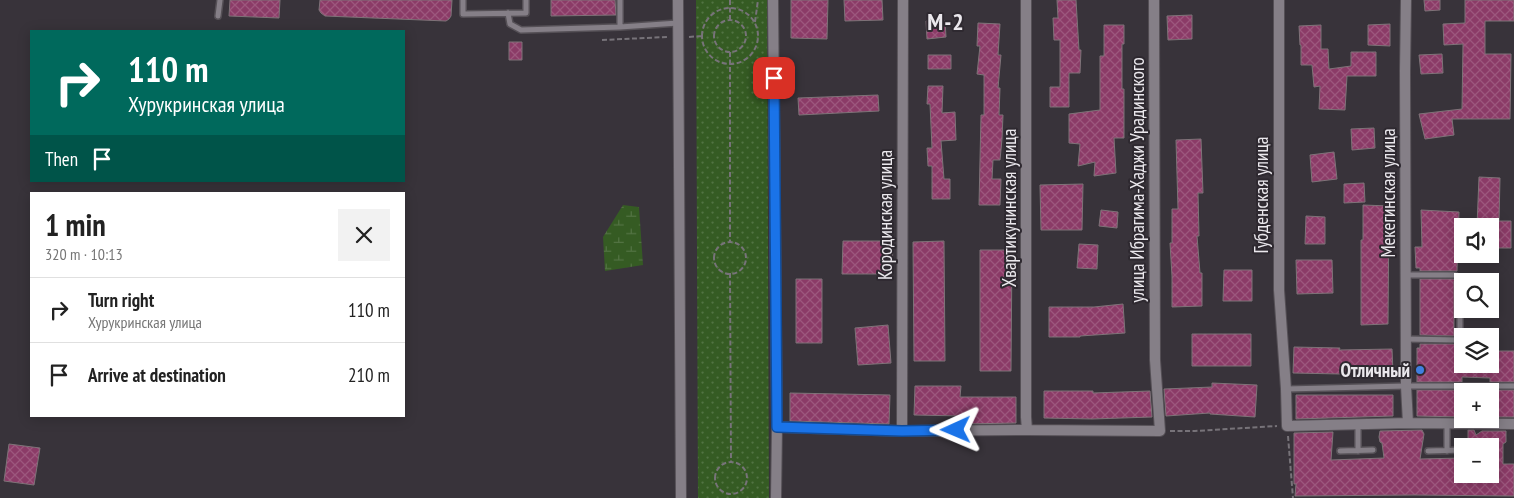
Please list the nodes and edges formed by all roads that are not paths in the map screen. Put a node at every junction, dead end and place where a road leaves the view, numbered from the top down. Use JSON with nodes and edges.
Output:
{"nodes":[{"id":1,"x":220,"y":0,"type":"edge"},
{"id":2,"x":463,"y":0,"type":"edge"},
{"id":3,"x":526,"y":0,"type":"edge"},
{"id":4,"x":620,"y":0,"type":"edge"},
{"id":5,"x":678,"y":0,"type":"edge"},
{"id":6,"x":773,"y":0,"type":"edge"},
{"id":7,"x":903,"y":0,"type":"edge"},
{"id":8,"x":1026,"y":0,"type":"edge"},
{"id":9,"x":1154,"y":0,"type":"edge"},
{"id":10,"x":1279,"y":0,"type":"edge"},
{"id":11,"x":1406,"y":0,"type":"edge"},
{"id":12,"x":508,"y":13,"type":"junction"},
{"id":13,"x":218,"y":16,"type":"dead end"},
{"id":14,"x":678,"y":23,"type":"junction"},
{"id":15,"x":620,"y":27,"type":"junction"},
{"id":16,"x":1406,"y":275,"type":"junction"},
{"id":17,"x":1406,"y":339,"type":"junction"},
{"id":18,"x":1406,"y":386,"type":"junction"},
{"id":19,"x":1514,"y":386,"type":"edge"},
{"id":20,"x":1286,"y":389,"type":"junction"},
{"id":21,"x":1408,"y":423,"type":"junction"},
{"id":22,"x":1358,"y":424,"type":"junction"},
{"id":23,"x":1447,"y":424,"type":"junction"},
{"id":24,"x":1514,"y":424,"type":"edge"},
{"id":25,"x":777,"y":427,"type":"junction"},
{"id":26,"x":1027,"y":430,"type":"junction"},
{"id":27,"x":902,"y":431,"type":"junction"},
{"id":28,"x":1373,"y":450,"type":"dead end"},
{"id":29,"x":1340,"y":451,"type":"dead end"},
{"id":30,"x":1358,"y":451,"type":"junction"},
{"id":31,"x":1428,"y":451,"type":"dead end"},
{"id":32,"x":1447,"y":451,"type":"junction"},
{"id":33,"x":1454,"y":451,"type":"edge"},
{"id":34,"x":681,"y":498,"type":"edge"},
{"id":35,"x":776,"y":498,"type":"edge"}],
"edges":[{"from":1,"to":13,"type":"lane"},
{"from":2,"to":12,"type":"lane"},
{"from":3,"to":12,"type":"lane"},
{"from":4,"to":15,"type":"lane"},
{"from":5,"to":14,"type":"street"},
{"from":6,"to":25,"type":"street"},
{"from":7,"to":27,"type":"street","name":"Кородинская улица"},
{"from":8,"to":26,"type":"street","name":"Хвартикунинская улица"},
{"from":9,"to":26,"type":"street","name":"улица Ибрагима-Хаджи Урадинского"},
{"from":10,"to":20,"type":"street","name":"Губденская улица"},
{"from":11,"to":16,"type":"street","name":"Мекегинская улица"},
{"from":12,"to":15,"type":"lane"},
{"from":14,"to":15,"type":"lane"},
{"from":14,"to":34,"type":"street"},
{"from":16,"to":17,"type":"street","name":"Мекегинская улица"},
{"from":16,"to":17,"type":"lane"},
{"from":17,"to":18,"type":"street","name":"Мекегинская улица"},
{"from":18,"to":19,"type":"lane"},
{"from":18,"to":20,"type":"lane"},
{"from":18,"to":21,"type":"street","name":"Мекегинская улица"},
{"from":20,"to":22,"type":"street","name":"Губденская улица"},
{"from":21,"to":22,"type":"street"},
{"from":21,"to":23,"type":"street"},
{"from":22,"to":30,"type":"lane"},
{"from":23,"to":24,"type":"street"},
{"from":23,"to":32,"type":"lane"},
{"from":25,"to":27,"type":"street"},
{"from":25,"to":35,"type":"street"},
{"from":26,"to":27,"type":"street"},
{"from":28,"to":30,"type":"lane"},
{"from":29,"to":30,"type":"lane"},
{"from":31,"to":32,"type":"lane"},
{"from":32,"to":33,"type":"lane"}]}
